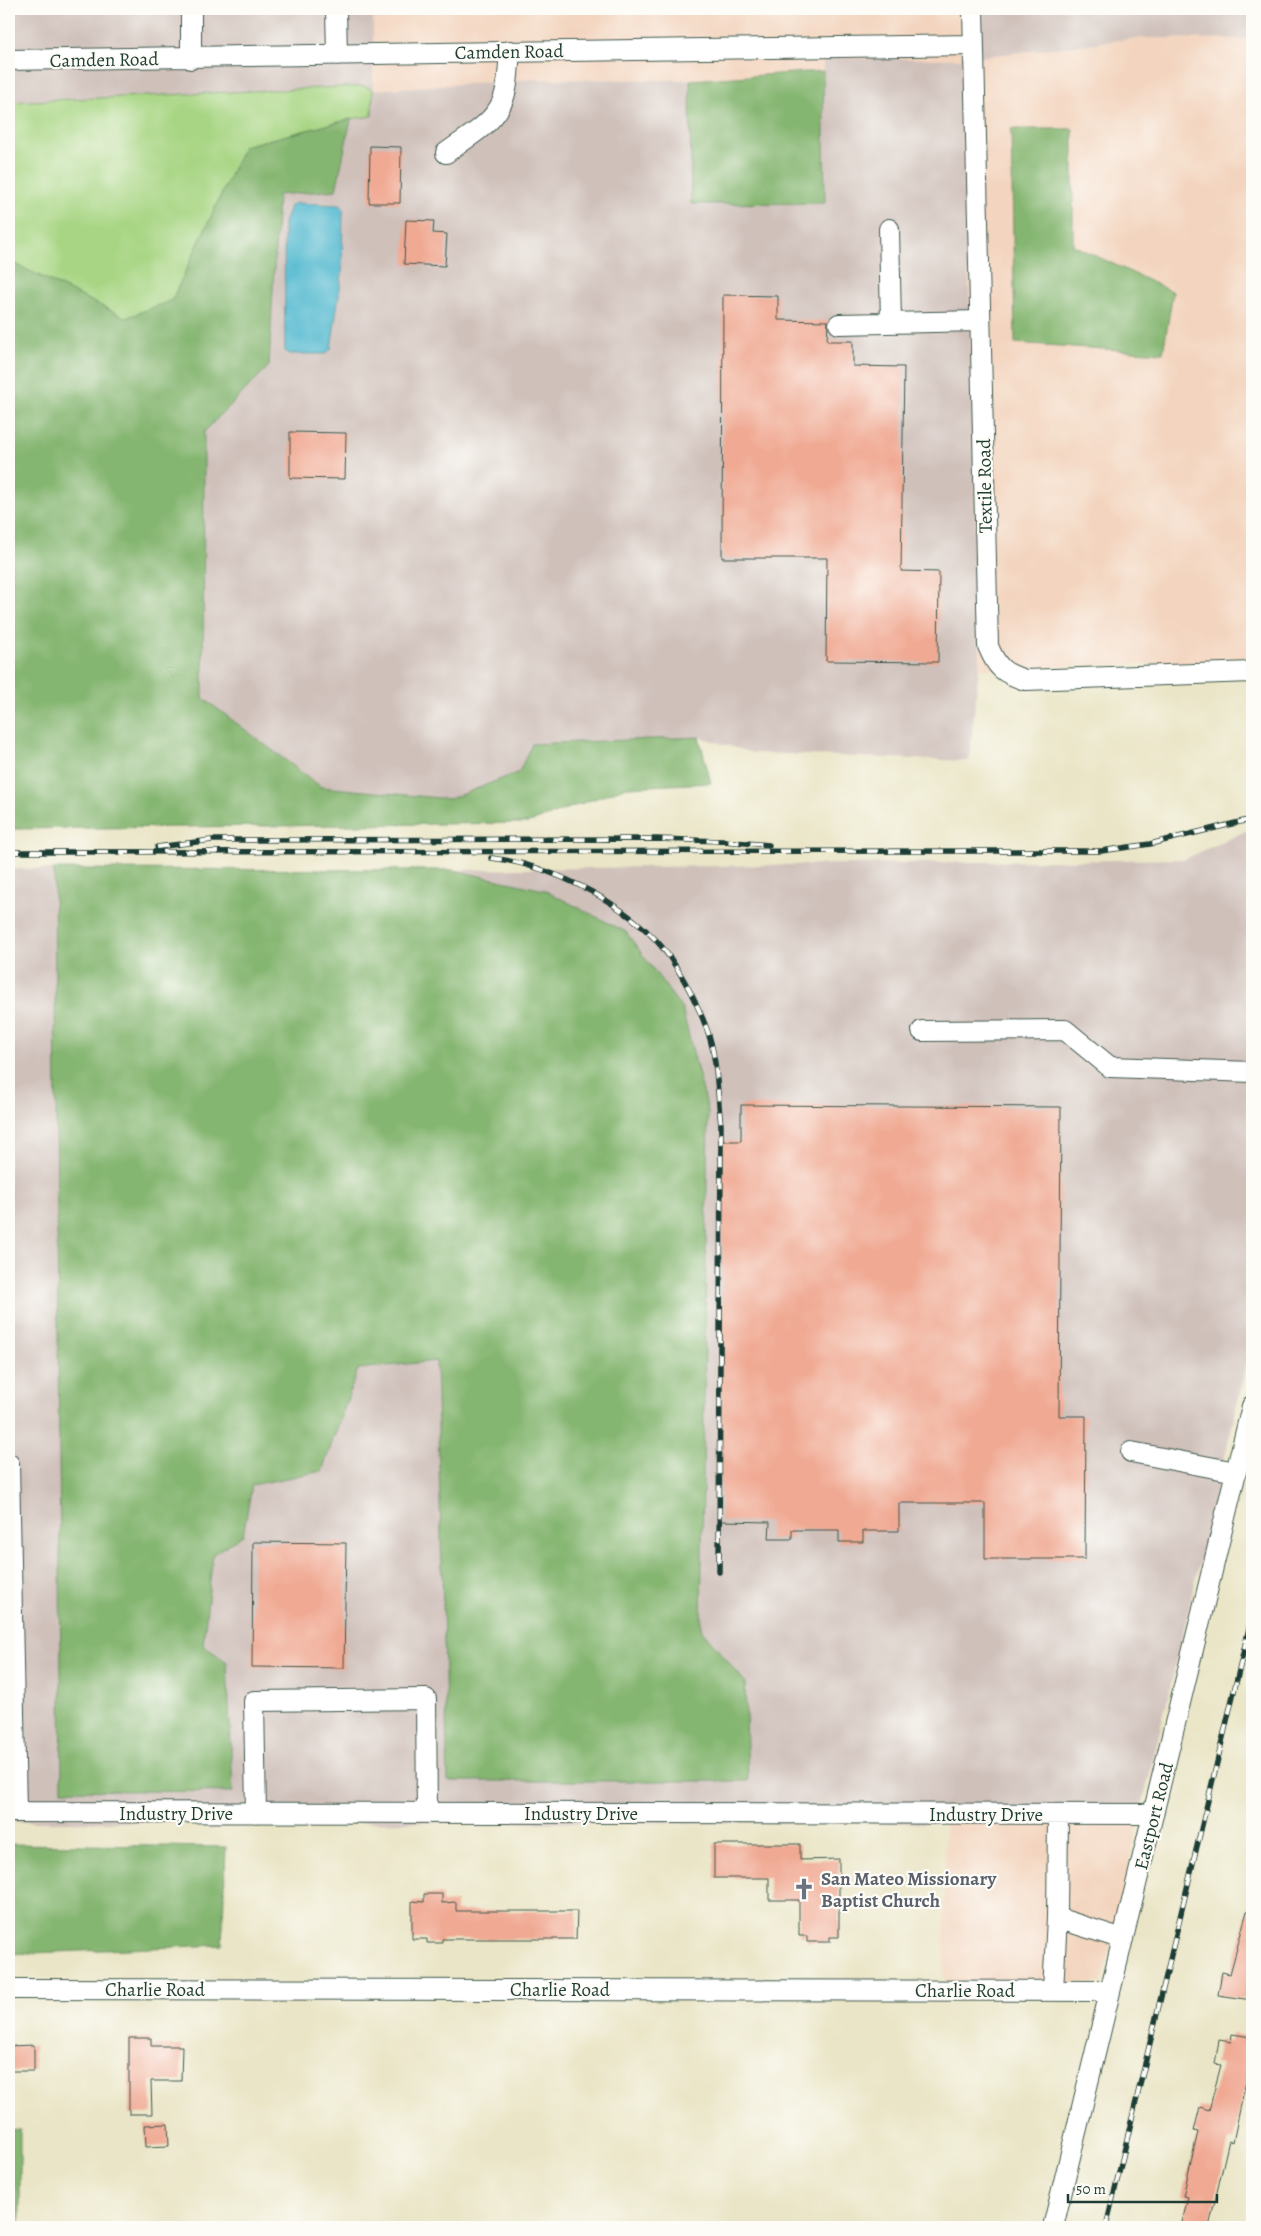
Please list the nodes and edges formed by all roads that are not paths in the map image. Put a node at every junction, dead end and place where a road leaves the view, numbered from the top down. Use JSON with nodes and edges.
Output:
{"nodes":[{"id":1,"x":191,"y":9,"type":"edge"},
{"id":2,"x":336,"y":9,"type":"edge"},
{"id":3,"x":973,"y":9,"type":"edge"},
{"id":4,"x":973,"y":45,"type":"junction"},
{"id":5,"x":510,"y":51,"type":"junction"},
{"id":6,"x":338,"y":55,"type":"junction"},
{"id":7,"x":191,"y":58,"type":"junction"},
{"id":8,"x":9,"y":60,"type":"edge"},
{"id":9,"x":446,"y":153,"type":"dead end"},
{"id":10,"x":889,"y":229,"type":"dead end"},
{"id":11,"x":980,"y":321,"type":"junction"},
{"id":12,"x":892,"y":323,"type":"junction"},
{"id":13,"x":839,"y":324,"type":"dead end"},
{"id":14,"x":1252,"y":672,"type":"edge"},
{"id":15,"x":922,"y":1031,"type":"dead end"},
{"id":16,"x":1252,"y":1072,"type":"edge"},
{"id":17,"x":1252,"y":1406,"type":"edge"},
{"id":18,"x":1131,"y":1452,"type":"dead end"},
{"id":19,"x":9,"y":1464,"type":"edge"},
{"id":20,"x":1236,"y":1472,"type":"junction"},
{"id":21,"x":13,"y":1812,"type":"edge"},
{"id":22,"x":256,"y":1813,"type":"junction"},
{"id":23,"x":427,"y":1813,"type":"junction"},
{"id":24,"x":1058,"y":1814,"type":"junction"},
{"id":25,"x":1153,"y":1814,"type":"junction"},
{"id":26,"x":1057,"y":1918,"type":"junction"},
{"id":27,"x":1123,"y":1939,"type":"junction"},
{"id":28,"x":9,"y":1989,"type":"edge"},
{"id":29,"x":1053,"y":1990,"type":"junction"},
{"id":30,"x":1110,"y":1991,"type":"junction"},
{"id":31,"x":1053,"y":2227,"type":"edge"}],
"edges":[{"from":1,"to":7,"type":"street"},
{"from":2,"to":6,"type":"street"},
{"from":3,"to":4,"type":"street"},
{"from":4,"to":5,"type":"street","name":"Camden Road"},
{"from":4,"to":11,"type":"street","name":"Textile Road"},
{"from":5,"to":6,"type":"street","name":"Camden Road"},
{"from":5,"to":9,"type":"street"},
{"from":6,"to":7,"type":"street","name":"Camden Road"},
{"from":7,"to":8,"type":"street","name":"Camden Road"},
{"from":10,"to":12,"type":"street"},
{"from":11,"to":12,"type":"street"},
{"from":11,"to":14,"type":"street","name":"Textile Road"},
{"from":12,"to":13,"type":"street"},
{"from":15,"to":16,"type":"street"},
{"from":17,"to":20,"type":"street","name":"Eastport Road"},
{"from":18,"to":20,"type":"street"},
{"from":19,"to":21,"type":"street"},
{"from":20,"to":25,"type":"street","name":"Eastport Road"},
{"from":21,"to":22,"type":"street","name":"Industry Drive"},
{"from":22,"to":23,"type":"street","name":"Industry Drive"},
{"from":22,"to":23,"type":"street"},
{"from":23,"to":24,"type":"street","name":"Industry Drive"},
{"from":24,"to":25,"type":"street","name":"Industry Drive"},
{"from":24,"to":26,"type":"street"},
{"from":25,"to":27,"type":"street","name":"Eastport Road"},
{"from":26,"to":27,"type":"street"},
{"from":26,"to":29,"type":"street"},
{"from":27,"to":30,"type":"street","name":"Eastport Road"},
{"from":28,"to":29,"type":"street","name":"Charlie Road"},
{"from":29,"to":30,"type":"street","name":"Charlie Road"},
{"from":30,"to":31,"type":"street","name":"Eastport Road"}]}
